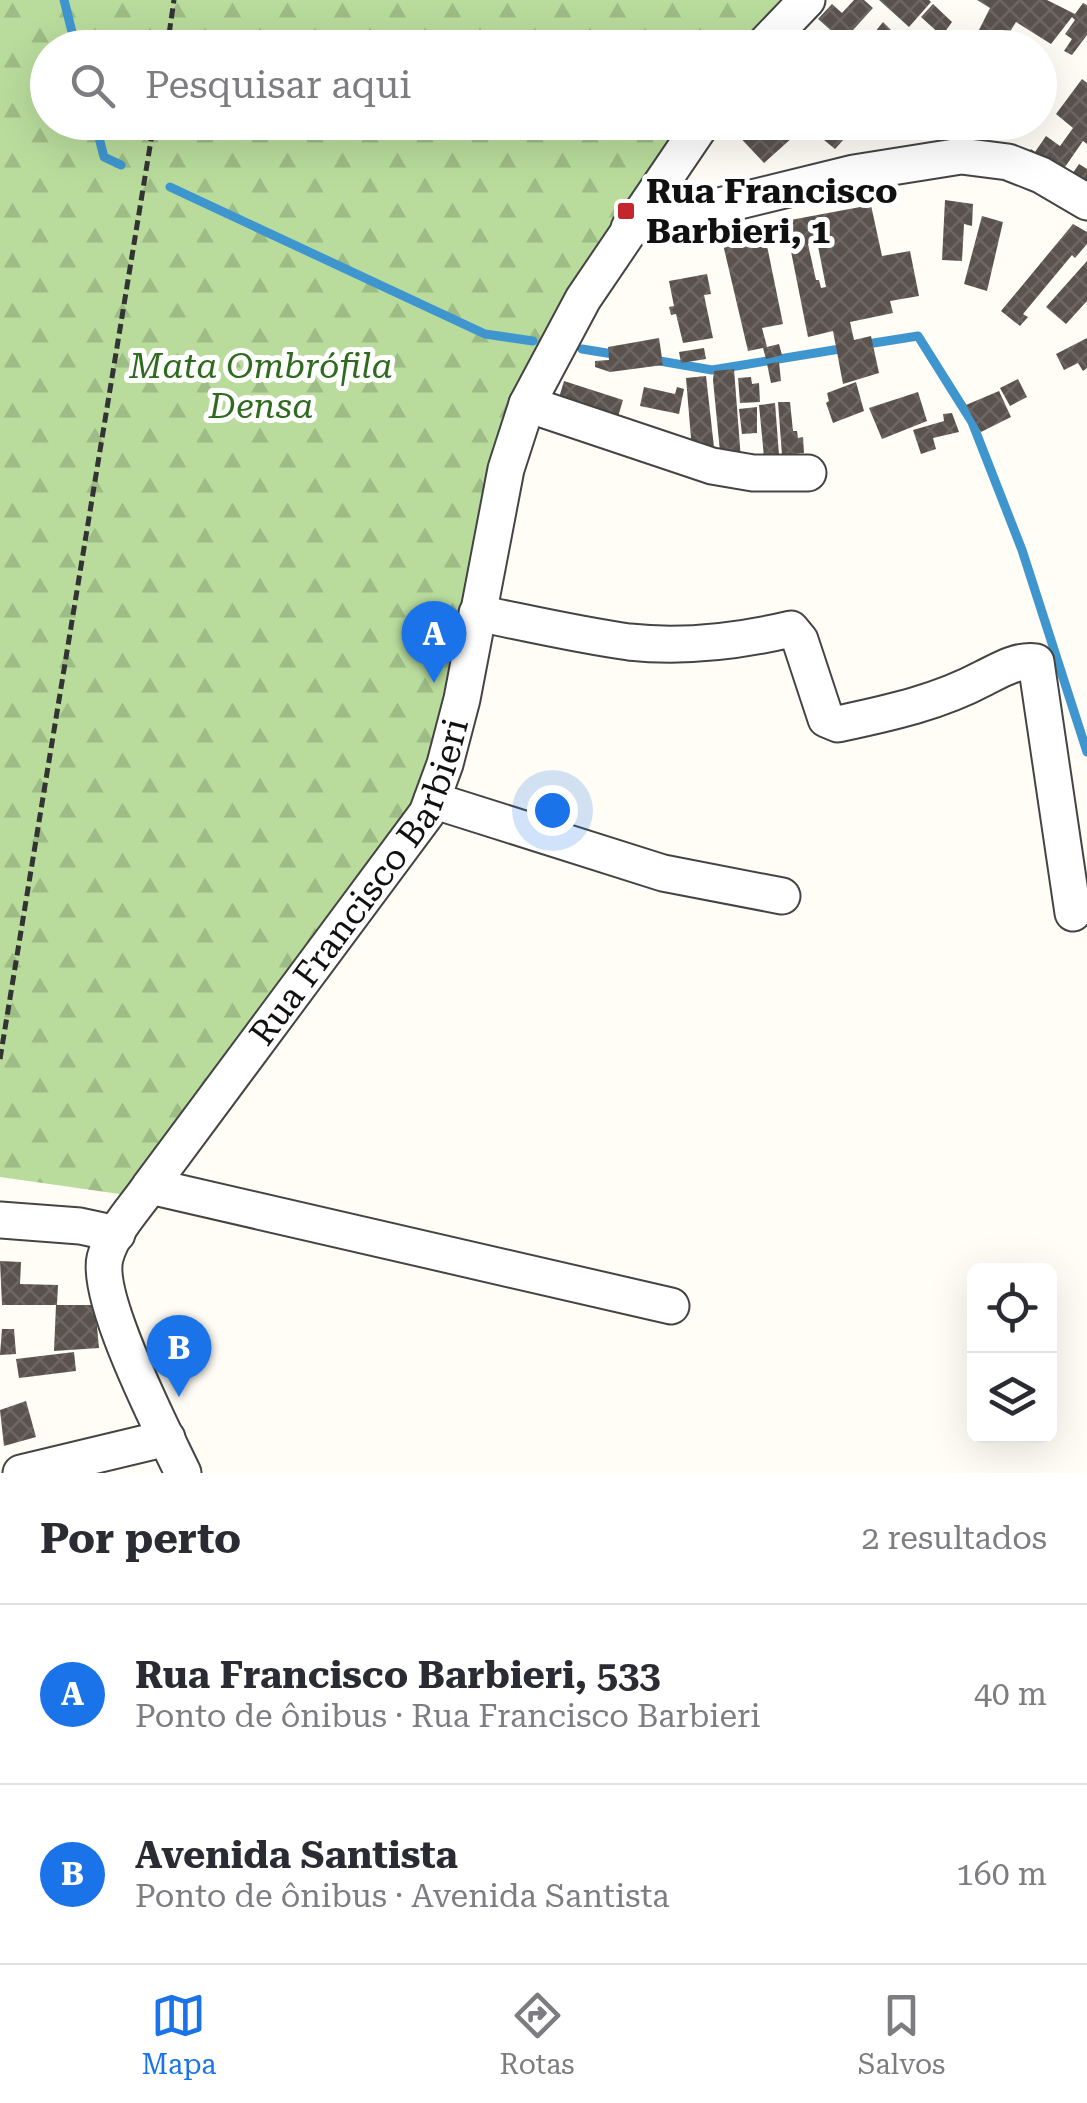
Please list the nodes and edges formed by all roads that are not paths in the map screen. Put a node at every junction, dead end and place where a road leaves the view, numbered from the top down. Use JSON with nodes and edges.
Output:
{"nodes":[{"id":1,"x":807,"y":0,"type":"edge"},
{"id":2,"x":778,"y":30,"type":"edge"},
{"id":3,"x":690,"y":140,"type":"edge"},
{"id":4,"x":1087,"y":202,"type":"edge"},
{"id":5,"x":629,"y":228,"type":"junction"},
{"id":6,"x":527,"y":404,"type":"junction"},
{"id":7,"x":808,"y":473,"type":"dead end"},
{"id":8,"x":477,"y":613,"type":"junction"},
{"id":9,"x":432,"y":800,"type":"junction"},
{"id":10,"x":782,"y":896,"type":"dead end"},
{"id":11,"x":1073,"y":913,"type":"dead end"},
{"id":12,"x":150,"y":1186,"type":"junction"},
{"id":13,"x":0,"y":1220,"type":"edge"},
{"id":14,"x":117,"y":1234,"type":"junction"},
{"id":15,"x":671,"y":1306,"type":"dead end"},
{"id":16,"x":167,"y":1438,"type":"junction"},
{"id":17,"x":21,"y":1473,"type":"edge"},
{"id":18,"x":183,"y":1473,"type":"edge"}],
"edges":[{"from":1,"to":2,"type":"street"},
{"from":3,"to":5,"type":"street","name":"Rua Francisco Barbieri"},
{"from":4,"to":5,"type":"street"},
{"from":5,"to":6,"type":"street","name":"Rua Francisco Barbieri"},
{"from":6,"to":7,"type":"street"},
{"from":6,"to":8,"type":"street","name":"Rua Francisco Barbieri"},
{"from":8,"to":9,"type":"street","name":"Rua Francisco Barbieri"},
{"from":8,"to":11,"type":"street"},
{"from":9,"to":10,"type":"street"},
{"from":9,"to":12,"type":"street","name":"Rua Francisco Barbieri"},
{"from":12,"to":14,"type":"street","name":"Rua Francisco Barbieri"},
{"from":12,"to":15,"type":"street"},
{"from":13,"to":14,"type":"street"},
{"from":14,"to":16,"type":"street","name":"Rua Francisco Barbieri"},
{"from":16,"to":17,"type":"street"},
{"from":16,"to":18,"type":"street","name":"Rua Francisco Barbieri"}]}
